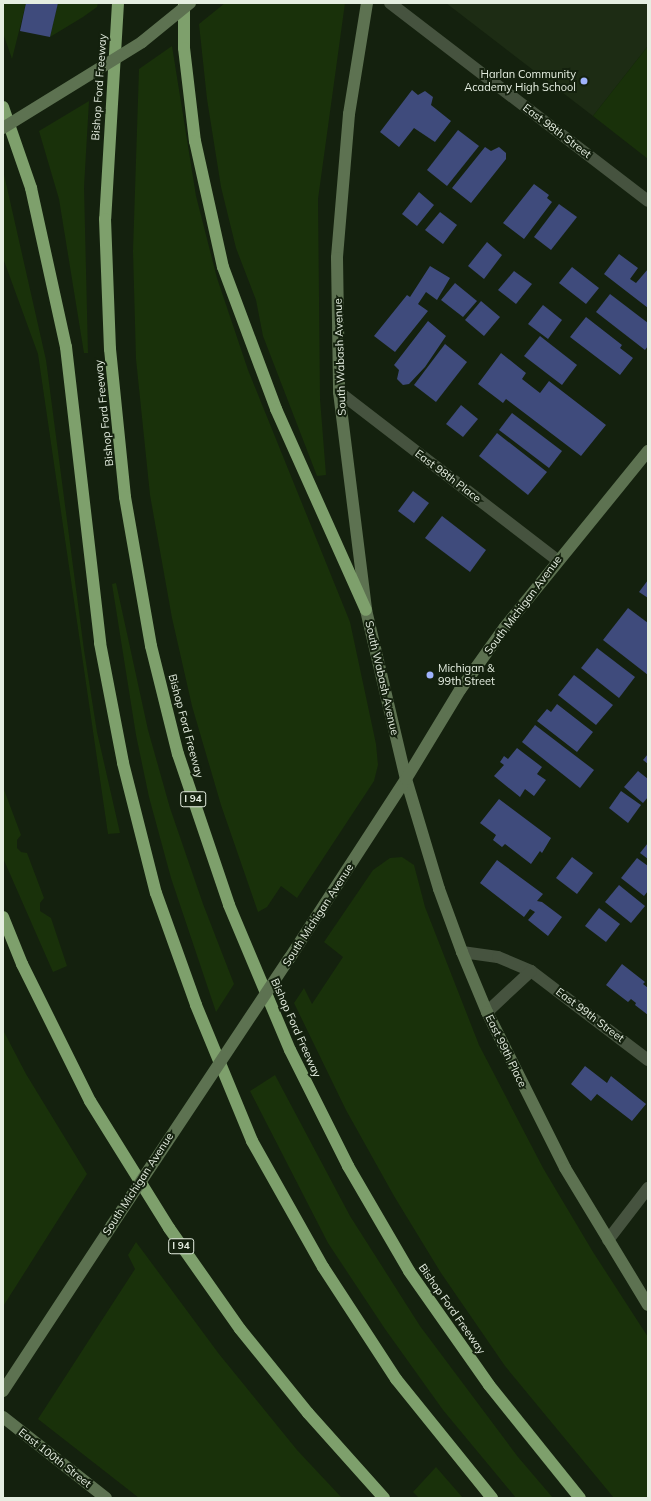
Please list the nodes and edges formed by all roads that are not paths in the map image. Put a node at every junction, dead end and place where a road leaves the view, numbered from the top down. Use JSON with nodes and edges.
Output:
{"nodes":[{"id":1,"x":118,"y":3,"type":"edge"},
{"id":2,"x":184,"y":3,"type":"edge"},
{"id":3,"x":190,"y":3,"type":"edge"},
{"id":4,"x":367,"y":3,"type":"edge"},
{"id":5,"x":390,"y":3,"type":"edge"},
{"id":6,"x":3,"y":107,"type":"edge"},
{"id":7,"x":3,"y":128,"type":"edge"},
{"id":8,"x":648,"y":201,"type":"edge"},
{"id":9,"x":339,"y":392,"type":"junction"},
{"id":10,"x":648,"y":451,"type":"edge"},
{"id":11,"x":557,"y":560,"type":"junction"},
{"id":12,"x":366,"y":610,"type":"junction"},
{"id":13,"x":406,"y":779,"type":"junction"},
{"id":14,"x":3,"y":917,"type":"edge"},
{"id":15,"x":3,"y":938,"type":"edge"},
{"id":16,"x":462,"y":952,"type":"junction"},
{"id":17,"x":22,"y":964,"type":"junction"},
{"id":18,"x":531,"y":971,"type":"junction"},
{"id":19,"x":487,"y":1012,"type":"junction"},
{"id":20,"x":648,"y":1060,"type":"edge"},
{"id":21,"x":648,"y":1188,"type":"edge"},
{"id":22,"x":608,"y":1240,"type":"junction"},
{"id":23,"x":648,"y":1305,"type":"edge"},
{"id":24,"x":3,"y":1391,"type":"edge"},
{"id":25,"x":3,"y":1417,"type":"edge"},
{"id":26,"x":106,"y":1498,"type":"edge"},
{"id":27,"x":384,"y":1498,"type":"edge"},
{"id":28,"x":492,"y":1498,"type":"edge"},
{"id":29,"x":580,"y":1498,"type":"edge"}],
"edges":[{"from":1,"to":29,"type":"highway","name":"Bishop Ford Freeway","number":"I 94"},
{"from":2,"to":12,"type":"highway"},
{"from":3,"to":7,"type":"street","bridge":true},
{"from":4,"to":9,"type":"street","name":"South Wabash Avenue"},
{"from":5,"to":8,"type":"street","name":"East 98th Street"},
{"from":6,"to":28,"type":"highway"},
{"from":9,"to":11,"type":"street","name":"East 98th Place"},
{"from":9,"to":12,"type":"street","name":"South Wabash Avenue"},
{"from":10,"to":11,"type":"street","name":"South Michigan Avenue"},
{"from":11,"to":13,"type":"street","name":"South Michigan Avenue"},
{"from":12,"to":13,"type":"street","name":"South Wabash Avenue"},
{"from":13,"to":16,"type":"street","name":"East 99th Place"},
{"from":13,"to":24,"type":"street","name":"South Michigan Avenue","bridge":true},
{"from":14,"to":17,"type":"highway","number":"I 94"},
{"from":15,"to":17,"type":"highway"},
{"from":16,"to":18,"type":"street","name":"East 99th Street"},
{"from":16,"to":19,"type":"street","name":"East 99th Place"},
{"from":17,"to":27,"type":"highway","number":"I 94"},
{"from":18,"to":19,"type":"street"},
{"from":18,"to":20,"type":"street","name":"East 99th Street"},
{"from":19,"to":22,"type":"street","name":"East 99th Place"},
{"from":21,"to":22,"type":"street"},
{"from":22,"to":23,"type":"street","name":"East 99th Place"},
{"from":25,"to":26,"type":"street","name":"East 100th Street"}]}
